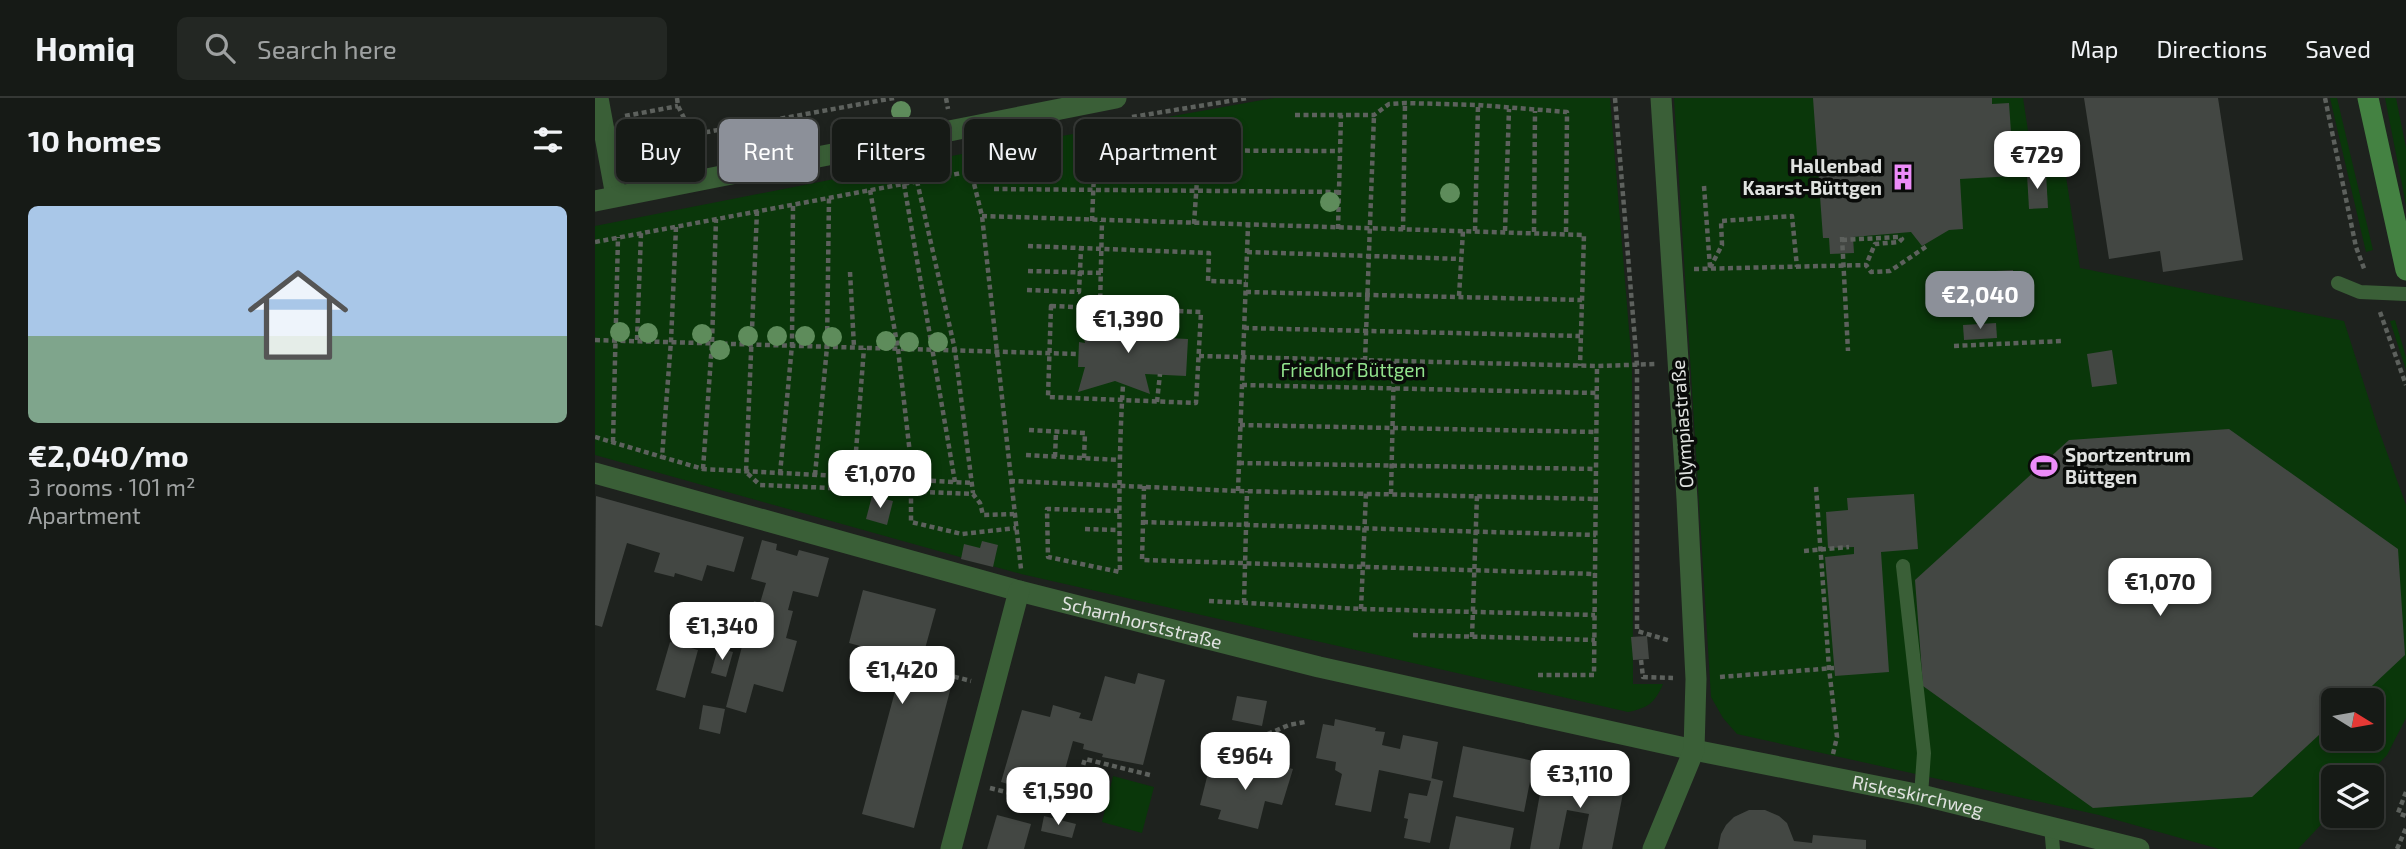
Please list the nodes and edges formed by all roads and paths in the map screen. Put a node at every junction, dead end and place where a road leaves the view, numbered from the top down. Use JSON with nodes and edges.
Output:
{"nodes":[{"id":1,"x":598,"y":98,"type":"edge"},
{"id":2,"x":677,"y":98,"type":"edge"},
{"id":3,"x":894,"y":98,"type":"edge"},
{"id":4,"x":1615,"y":98,"type":"edge"},
{"id":5,"x":1661,"y":98,"type":"edge"},
{"id":6,"x":2325,"y":98,"type":"edge"},
{"id":7,"x":2368,"y":98,"type":"edge"},
{"id":8,"x":1104,"y":99,"type":"edge"},
{"id":9,"x":1405,"y":103,"type":"junction"},
{"id":10,"x":1478,"y":105,"type":"junction"},
{"id":11,"x":678,"y":106,"type":"junction"},
{"id":12,"x":1509,"y":109,"type":"junction"},
{"id":13,"x":1535,"y":111,"type":"junction"},
{"id":14,"x":1295,"y":115,"type":"dead end"},
{"id":15,"x":1374,"y":115,"type":"junction"},
{"id":16,"x":1341,"y":116,"type":"junction"},
{"id":17,"x":625,"y":119,"type":"edge"},
{"id":18,"x":685,"y":119,"type":"edge"},
{"id":19,"x":705,"y":134,"type":"edge"},
{"id":20,"x":962,"y":144,"type":"dead end"},
{"id":21,"x":616,"y":149,"type":"edge"},
{"id":22,"x":964,"y":149,"type":"edge"},
{"id":23,"x":608,"y":150,"type":"junction"},
{"id":24,"x":1241,"y":150,"type":"edge"},
{"id":25,"x":1340,"y":151,"type":"junction"},
{"id":26,"x":913,"y":182,"type":"edge"},
{"id":27,"x":917,"y":182,"type":"edge"},
{"id":28,"x":974,"y":182,"type":"edge"},
{"id":29,"x":1093,"y":182,"type":"edge"},
{"id":30,"x":1197,"y":182,"type":"edge"},
{"id":31,"x":904,"y":184,"type":"junction"},
{"id":32,"x":1704,"y":186,"type":"dead end"},
{"id":33,"x":994,"y":189,"type":"dead end"},
{"id":34,"x":870,"y":190,"type":"junction"},
{"id":35,"x":1093,"y":190,"type":"junction"},
{"id":36,"x":1196,"y":191,"type":"junction"},
{"id":37,"x":1339,"y":192,"type":"junction"},
{"id":38,"x":616,"y":196,"type":"junction"},
{"id":39,"x":829,"y":198,"type":"junction"},
{"id":40,"x":595,"y":201,"type":"edge"},
{"id":41,"x":793,"y":205,"type":"junction"},
{"id":42,"x":757,"y":211,"type":"junction"},
{"id":43,"x":982,"y":216,"type":"junction"},
{"id":44,"x":716,"y":219,"type":"junction"},
{"id":45,"x":1092,"y":221,"type":"junction"},
{"id":46,"x":1102,"y":221,"type":"junction"},
{"id":47,"x":1194,"y":224,"type":"junction"},
{"id":48,"x":1248,"y":226,"type":"junction"},
{"id":49,"x":676,"y":227,"type":"junction"},
{"id":50,"x":1338,"y":229,"type":"junction"},
{"id":51,"x":1372,"y":229,"type":"junction"},
{"id":52,"x":1403,"y":230,"type":"junction"},
{"id":53,"x":1463,"y":231,"type":"junction"},
{"id":54,"x":1475,"y":231,"type":"junction"},
{"id":55,"x":1505,"y":231,"type":"junction"},
{"id":56,"x":1534,"y":232,"type":"junction"},
{"id":57,"x":641,"y":233,"type":"junction"},
{"id":58,"x":1566,"y":233,"type":"junction"},
{"id":59,"x":618,"y":237,"type":"junction"},
{"id":60,"x":595,"y":242,"type":"edge"},
{"id":61,"x":1927,"y":244,"type":"dead end"},
{"id":62,"x":1028,"y":246,"type":"dead end"},
{"id":63,"x":1081,"y":249,"type":"junction"},
{"id":64,"x":1101,"y":250,"type":"junction"},
{"id":65,"x":1247,"y":252,"type":"junction"},
{"id":66,"x":1371,"y":258,"type":"junction"},
{"id":67,"x":1461,"y":259,"type":"junction"},
{"id":68,"x":1843,"y":265,"type":"junction"},
{"id":69,"x":1866,"y":265,"type":"junction"},
{"id":70,"x":1797,"y":267,"type":"junction"},
{"id":71,"x":1710,"y":268,"type":"junction"},
{"id":72,"x":2406,"y":270,"type":"edge"},
{"id":73,"x":1028,"y":271,"type":"dead end"},
{"id":74,"x":1080,"y":271,"type":"junction"},
{"id":75,"x":850,"y":272,"type":"dead end"},
{"id":76,"x":1101,"y":273,"type":"junction"},
{"id":77,"x":1246,"y":282,"type":"junction"},
{"id":78,"x":2338,"y":283,"type":"dead end"},
{"id":79,"x":1027,"y":290,"type":"dead end"},
{"id":80,"x":1246,"y":292,"type":"junction"},
{"id":81,"x":2374,"y":293,"type":"junction"},
{"id":82,"x":2406,"y":294,"type":"edge"},
{"id":83,"x":1369,"y":295,"type":"junction"},
{"id":84,"x":1459,"y":296,"type":"junction"},
{"id":85,"x":1582,"y":300,"type":"junction"},
{"id":86,"x":1100,"y":307,"type":"junction"},
{"id":87,"x":1161,"y":310,"type":"junction"},
{"id":88,"x":1244,"y":328,"type":"junction"},
{"id":89,"x":1367,"y":331,"type":"junction"},
{"id":90,"x":1160,"y":337,"type":"dead end"},
{"id":91,"x":1580,"y":337,"type":"junction"},
{"id":92,"x":595,"y":340,"type":"edge"},
{"id":93,"x":616,"y":340,"type":"junction"},
{"id":94,"x":637,"y":340,"type":"junction"},
{"id":95,"x":671,"y":341,"type":"junction"},
{"id":96,"x":2062,"y":341,"type":"dead end"},
{"id":97,"x":712,"y":343,"type":"junction"},
{"id":98,"x":750,"y":344,"type":"junction"},
{"id":99,"x":792,"y":345,"type":"junction"},
{"id":100,"x":1954,"y":346,"type":"dead end"},
{"id":101,"x":827,"y":347,"type":"junction"},
{"id":102,"x":854,"y":347,"type":"junction"},
{"id":103,"x":864,"y":348,"type":"junction"},
{"id":104,"x":898,"y":349,"type":"junction"},
{"id":105,"x":932,"y":350,"type":"junction"},
{"id":106,"x":955,"y":350,"type":"junction"},
{"id":107,"x":1847,"y":351,"type":"dead end"},
{"id":108,"x":996,"y":352,"type":"junction"},
{"id":109,"x":1049,"y":353,"type":"junction"},
{"id":110,"x":1078,"y":354,"type":"dead end"},
{"id":111,"x":1199,"y":356,"type":"junction"},
{"id":112,"x":1243,"y":358,"type":"junction"},
{"id":113,"x":1394,"y":360,"type":"junction"},
{"id":114,"x":1365,"y":361,"type":"junction"},
{"id":115,"x":1580,"y":366,"type":"junction"},
{"id":116,"x":1597,"y":366,"type":"junction"},
{"id":117,"x":1632,"y":366,"type":"dead end"},
{"id":118,"x":1160,"y":374,"type":"dead end"},
{"id":119,"x":1123,"y":384,"type":"dead end"},
{"id":120,"x":2406,"y":385,"type":"edge"},
{"id":121,"x":1242,"y":386,"type":"junction"},
{"id":122,"x":1394,"y":388,"type":"junction"},
{"id":123,"x":1597,"y":393,"type":"junction"},
{"id":124,"x":1122,"y":400,"type":"junction"},
{"id":125,"x":1157,"y":402,"type":"junction"},
{"id":126,"x":1240,"y":425,"type":"junction"},
{"id":127,"x":1393,"y":426,"type":"junction"},
{"id":128,"x":1029,"y":430,"type":"dead end"},
{"id":129,"x":1056,"y":432,"type":"junction"},
{"id":130,"x":1597,"y":432,"type":"junction"},
{"id":131,"x":595,"y":437,"type":"edge"},
{"id":132,"x":613,"y":442,"type":"junction"},
{"id":133,"x":1026,"y":455,"type":"dead end"},
{"id":134,"x":662,"y":457,"type":"junction"},
{"id":135,"x":1055,"y":457,"type":"junction"},
{"id":136,"x":1084,"y":458,"type":"junction"},
{"id":137,"x":1119,"y":460,"type":"junction"},
{"id":138,"x":1239,"y":463,"type":"junction"},
{"id":139,"x":1392,"y":466,"type":"junction"},
{"id":140,"x":703,"y":469,"type":"junction"},
{"id":141,"x":1596,"y":469,"type":"junction"},
{"id":142,"x":746,"y":472,"type":"junction"},
{"id":143,"x":595,"y":473,"type":"edge"},
{"id":144,"x":780,"y":474,"type":"junction"},
{"id":145,"x":815,"y":475,"type":"junction"},
{"id":146,"x":853,"y":477,"type":"junction"},
{"id":147,"x":913,"y":480,"type":"junction"},
{"id":148,"x":1010,"y":481,"type":"junction"},
{"id":149,"x":955,"y":482,"type":"junction"},
{"id":150,"x":973,"y":483,"type":"junction"},
{"id":151,"x":1118,"y":485,"type":"junction"},
{"id":152,"x":1144,"y":486,"type":"junction"},
{"id":153,"x":1816,"y":487,"type":"dead end"},
{"id":154,"x":911,"y":490,"type":"junction"},
{"id":155,"x":1238,"y":491,"type":"junction"},
{"id":156,"x":1247,"y":491,"type":"junction"},
{"id":157,"x":1366,"y":493,"type":"junction"},
{"id":158,"x":973,"y":494,"type":"junction"},
{"id":159,"x":1391,"y":494,"type":"junction"},
{"id":160,"x":1477,"y":495,"type":"junction"},
{"id":161,"x":1596,"y":499,"type":"junction"},
{"id":162,"x":1119,"y":510,"type":"junction"},
{"id":163,"x":1014,"y":514,"type":"junction"},
{"id":164,"x":1143,"y":522,"type":"junction"},
{"id":165,"x":1246,"y":524,"type":"junction"},
{"id":166,"x":1364,"y":527,"type":"junction"},
{"id":167,"x":1016,"y":528,"type":"junction"},
{"id":168,"x":1085,"y":529,"type":"dead end"},
{"id":169,"x":1119,"y":530,"type":"junction"},
{"id":170,"x":1476,"y":531,"type":"junction"},
{"id":171,"x":1596,"y":535,"type":"junction"},
{"id":172,"x":1849,"y":547,"type":"dead end"},
{"id":173,"x":1820,"y":550,"type":"junction"},
{"id":174,"x":1804,"y":551,"type":"dead end"},
{"id":175,"x":1245,"y":565,"type":"junction"},
{"id":176,"x":1903,"y":566,"type":"dead end"},
{"id":177,"x":1362,"y":568,"type":"junction"},
{"id":178,"x":1474,"y":571,"type":"junction"},
{"id":179,"x":1595,"y":574,"type":"junction"},
{"id":180,"x":1019,"y":591,"type":"junction"},
{"id":181,"x":1209,"y":601,"type":"dead end"},
{"id":182,"x":1244,"y":603,"type":"junction"},
{"id":183,"x":1361,"y":609,"type":"junction"},
{"id":184,"x":1473,"y":612,"type":"junction"},
{"id":185,"x":1595,"y":615,"type":"junction"},
{"id":186,"x":1413,"y":635,"type":"dead end"},
{"id":187,"x":1472,"y":637,"type":"junction"},
{"id":188,"x":1595,"y":640,"type":"junction"},
{"id":189,"x":1673,"y":641,"type":"dead end"},
{"id":190,"x":884,"y":659,"type":"dead end"},
{"id":191,"x":1641,"y":660,"type":"dead end"},
{"id":192,"x":901,"y":663,"type":"dead end"},
{"id":193,"x":921,"y":668,"type":"dead end"},
{"id":194,"x":1831,"y":668,"type":"junction"},
{"id":195,"x":1538,"y":675,"type":"dead end"},
{"id":196,"x":1696,"y":679,"type":"junction"},
{"id":197,"x":994,"y":687,"type":"junction"},
{"id":198,"x":1305,"y":722,"type":"dead end"},
{"id":199,"x":1694,"y":750,"type":"junction"},
{"id":200,"x":1246,"y":765,"type":"dead end"},
{"id":201,"x":1150,"y":775,"type":"dead end"},
{"id":202,"x":1829,"y":777,"type":"junction"},
{"id":203,"x":968,"y":782,"type":"junction"},
{"id":204,"x":2406,"y":792,"type":"edge"},
{"id":205,"x":1921,"y":795,"type":"junction"},
{"id":206,"x":2406,"y":816,"type":"edge"},
{"id":207,"x":2051,"y":826,"type":"junction"},
{"id":208,"x":2406,"y":828,"type":"edge"},
{"id":209,"x":951,"y":849,"type":"edge"},
{"id":210,"x":1653,"y":849,"type":"edge"},
{"id":211,"x":2053,"y":849,"type":"edge"},
{"id":212,"x":2139,"y":849,"type":"edge"},
{"id":213,"x":2397,"y":849,"type":"edge"}],
"edges":[{"from":1,"to":23,"type":"street"},
{"from":2,"to":11,"type":"path"},
{"from":3,"to":19,"type":"path"},
{"from":4,"to":189,"type":"path"},
{"from":5,"to":196,"type":"street","name":"Olympiastraße"},
{"from":6,"to":81,"type":"path"},
{"from":7,"to":72,"type":"main road"},
{"from":8,"to":38,"type":"street"},
{"from":9,"to":10,"type":"path"},
{"from":9,"to":15,"type":"path"},
{"from":9,"to":52,"type":"path"},
{"from":10,"to":12,"type":"path"},
{"from":10,"to":54,"type":"path"},
{"from":11,"to":17,"type":"path"},
{"from":11,"to":18,"type":"path"},
{"from":12,"to":13,"type":"path"},
{"from":12,"to":55,"type":"path"},
{"from":13,"to":56,"type":"path"},
{"from":13,"to":58,"type":"path"},
{"from":14,"to":16,"type":"path"},
{"from":15,"to":16,"type":"path"},
{"from":15,"to":51,"type":"path"},
{"from":16,"to":25,"type":"path"},
{"from":20,"to":22,"type":"path"},
{"from":21,"to":23,"type":"path"},
{"from":23,"to":38,"type":"street"},
{"from":24,"to":25,"type":"path"},
{"from":25,"to":37,"type":"path"},
{"from":26,"to":31,"type":"path"},
{"from":27,"to":106,"type":"path"},
{"from":28,"to":43,"type":"path"},
{"from":29,"to":35,"type":"path"},
{"from":30,"to":36,"type":"path"},
{"from":31,"to":34,"type":"path"},
{"from":31,"to":105,"type":"path"},
{"from":32,"to":71,"type":"path"},
{"from":33,"to":35,"type":"path"},
{"from":34,"to":39,"type":"path"},
{"from":34,"to":104,"type":"path"},
{"from":35,"to":36,"type":"path"},
{"from":35,"to":45,"type":"path"},
{"from":36,"to":37,"type":"path"},
{"from":36,"to":47,"type":"path"},
{"from":37,"to":50,"type":"path"},
{"from":38,"to":40,"type":"street"},
{"from":39,"to":41,"type":"path"},
{"from":39,"to":101,"type":"path"},
{"from":41,"to":42,"type":"path"},
{"from":41,"to":99,"type":"path"},
{"from":42,"to":44,"type":"path"},
{"from":42,"to":98,"type":"path"},
{"from":43,"to":45,"type":"path"},
{"from":43,"to":108,"type":"path"},
{"from":44,"to":49,"type":"path"},
{"from":44,"to":97,"type":"path"},
{"from":45,"to":46,"type":"path"},
{"from":46,"to":47,"type":"path"},
{"from":46,"to":64,"type":"path"},
{"from":47,"to":48,"type":"path"},
{"from":48,"to":50,"type":"path"},
{"from":48,"to":65,"type":"path"},
{"from":49,"to":57,"type":"path"},
{"from":49,"to":95,"type":"path"},
{"from":50,"to":51,"type":"path"},
{"from":51,"to":52,"type":"path"},
{"from":51,"to":66,"type":"path"},
{"from":52,"to":53,"type":"path"},
{"from":53,"to":54,"type":"path"},
{"from":53,"to":67,"type":"path"},
{"from":54,"to":55,"type":"path"},
{"from":55,"to":56,"type":"path"},
{"from":56,"to":58,"type":"path"},
{"from":57,"to":59,"type":"path"},
{"from":57,"to":94,"type":"path"},
{"from":58,"to":85,"type":"path"},
{"from":59,"to":60,"type":"path"},
{"from":59,"to":93,"type":"path"},
{"from":61,"to":69,"type":"path"},
{"from":62,"to":63,"type":"path"},
{"from":63,"to":64,"type":"path"},
{"from":63,"to":74,"type":"path"},
{"from":64,"to":76,"type":"path"},
{"from":64,"to":77,"type":"path"},
{"from":65,"to":66,"type":"path"},
{"from":65,"to":77,"type":"path"},
{"from":66,"to":67,"type":"path"},
{"from":66,"to":83,"type":"path"},
{"from":67,"to":84,"type":"path"},
{"from":68,"to":69,"type":"path"},
{"from":68,"to":69,"type":"path"},
{"from":68,"to":70,"type":"path"},
{"from":68,"to":107,"type":"path"},
{"from":70,"to":71,"type":"path"},
{"from":70,"to":71,"type":"path"},
{"from":73,"to":74,"type":"path"},
{"from":74,"to":76,"type":"path"},
{"from":74,"to":79,"type":"path"},
{"from":75,"to":102,"type":"path"},
{"from":76,"to":86,"type":"path"},
{"from":77,"to":80,"type":"path"},
{"from":78,"to":81,"type":"lane"},
{"from":80,"to":83,"type":"path"},
{"from":80,"to":88,"type":"path"},
{"from":81,"to":82,"type":"lane"},
{"from":81,"to":120,"type":"path"},
{"from":83,"to":84,"type":"path"},
{"from":83,"to":89,"type":"path"},
{"from":84,"to":85,"type":"path"},
{"from":85,"to":91,"type":"path"},
{"from":86,"to":87,"type":"path"},
{"from":86,"to":109,"type":"path"},
{"from":87,"to":90,"type":"path"},
{"from":87,"to":111,"type":"path"},
{"from":88,"to":89,"type":"path"},
{"from":88,"to":112,"type":"path"},
{"from":89,"to":91,"type":"path"},
{"from":89,"to":114,"type":"path"},
{"from":91,"to":115,"type":"path"},
{"from":92,"to":93,"type":"path"},
{"from":93,"to":94,"type":"path"},
{"from":93,"to":132,"type":"path"},
{"from":94,"to":95,"type":"path"},
{"from":95,"to":97,"type":"path"},
{"from":95,"to":134,"type":"path"},
{"from":96,"to":100,"type":"path"},
{"from":97,"to":98,"type":"path"},
{"from":97,"to":140,"type":"path"},
{"from":98,"to":99,"type":"path"},
{"from":98,"to":142,"type":"path"},
{"from":99,"to":101,"type":"path"},
{"from":99,"to":144,"type":"path"},
{"from":101,"to":102,"type":"path"},
{"from":101,"to":145,"type":"path"},
{"from":102,"to":103,"type":"path"},
{"from":103,"to":104,"type":"path"},
{"from":103,"to":146,"type":"path"},
{"from":104,"to":105,"type":"path"},
{"from":104,"to":147,"type":"path"},
{"from":105,"to":106,"type":"path"},
{"from":105,"to":149,"type":"path"},
{"from":106,"to":108,"type":"path"},
{"from":106,"to":150,"type":"path"},
{"from":108,"to":109,"type":"path"},
{"from":108,"to":148,"type":"path"},
{"from":109,"to":110,"type":"path"},
{"from":109,"to":124,"type":"path"},
{"from":111,"to":112,"type":"path"},
{"from":111,"to":125,"type":"path"},
{"from":112,"to":114,"type":"path"},
{"from":112,"to":121,"type":"path"},
{"from":113,"to":114,"type":"path"},
{"from":113,"to":115,"type":"path"},
{"from":113,"to":122,"type":"path"},
{"from":115,"to":116,"type":"path"},
{"from":116,"to":117,"type":"path"},
{"from":116,"to":123,"type":"path"},
{"from":118,"to":125,"type":"path"},
{"from":119,"to":124,"type":"path"},
{"from":121,"to":122,"type":"path"},
{"from":121,"to":126,"type":"path"},
{"from":122,"to":123,"type":"path"},
{"from":122,"to":127,"type":"path"},
{"from":123,"to":130,"type":"path"},
{"from":124,"to":125,"type":"path"},
{"from":124,"to":137,"type":"path"},
{"from":126,"to":127,"type":"path"},
{"from":126,"to":138,"type":"path"},
{"from":127,"to":130,"type":"path"},
{"from":127,"to":139,"type":"path"},
{"from":128,"to":129,"type":"path"},
{"from":129,"to":135,"type":"path"},
{"from":129,"to":136,"type":"path"},
{"from":130,"to":141,"type":"path"},
{"from":131,"to":132,"type":"path"},
{"from":132,"to":134,"type":"path"},
{"from":133,"to":135,"type":"path"},
{"from":134,"to":140,"type":"path"},
{"from":135,"to":136,"type":"path"},
{"from":136,"to":137,"type":"path"},
{"from":137,"to":151,"type":"path"},
{"from":138,"to":139,"type":"path"},
{"from":138,"to":155,"type":"path"},
{"from":139,"to":141,"type":"path"},
{"from":139,"to":159,"type":"path"},
{"from":140,"to":142,"type":"path"},
{"from":141,"to":161,"type":"path"},
{"from":142,"to":144,"type":"path"},
{"from":142,"to":154,"type":"path"},
{"from":143,"to":180,"type":"street","name":"Scharnhorststraße"},
{"from":144,"to":145,"type":"path"},
{"from":145,"to":146,"type":"path"},
{"from":146,"to":147,"type":"path"},
{"from":147,"to":149,"type":"path"},
{"from":148,"to":151,"type":"path"},
{"from":148,"to":163,"type":"path"},
{"from":149,"to":150,"type":"path"},
{"from":150,"to":158,"type":"path"},
{"from":151,"to":152,"type":"path"},
{"from":151,"to":162,"type":"path"},
{"from":152,"to":155,"type":"path"},
{"from":152,"to":164,"type":"path"},
{"from":153,"to":173,"type":"path"},
{"from":154,"to":158,"type":"path"},
{"from":154,"to":167,"type":"path"},
{"from":155,"to":156,"type":"path"},
{"from":156,"to":157,"type":"path"},
{"from":156,"to":165,"type":"path"},
{"from":157,"to":159,"type":"path"},
{"from":157,"to":166,"type":"path"},
{"from":158,"to":163,"type":"path"},
{"from":159,"to":160,"type":"path"},
{"from":160,"to":161,"type":"path"},
{"from":160,"to":170,"type":"path"},
{"from":161,"to":171,"type":"path"},
{"from":162,"to":169,"type":"path"},
{"from":162,"to":169,"type":"path"},
{"from":163,"to":167,"type":"path"},
{"from":164,"to":165,"type":"path"},
{"from":164,"to":175,"type":"path"},
{"from":165,"to":166,"type":"path"},
{"from":165,"to":175,"type":"path"},
{"from":166,"to":170,"type":"path"},
{"from":166,"to":177,"type":"path"},
{"from":167,"to":180,"type":"path"},
{"from":168,"to":169,"type":"path"},
{"from":170,"to":171,"type":"path"},
{"from":170,"to":178,"type":"path"},
{"from":171,"to":179,"type":"path"},
{"from":172,"to":173,"type":"path"},
{"from":173,"to":174,"type":"path"},
{"from":173,"to":194,"type":"path"},
{"from":175,"to":177,"type":"path"},
{"from":175,"to":182,"type":"path"},
{"from":176,"to":205,"type":"lane"},
{"from":177,"to":178,"type":"path"},
{"from":177,"to":183,"type":"path"},
{"from":178,"to":179,"type":"path"},
{"from":178,"to":184,"type":"path"},
{"from":179,"to":185,"type":"path"},
{"from":180,"to":197,"type":"street"},
{"from":180,"to":199,"type":"street","name":"Scharnhorststraße"},
{"from":181,"to":182,"type":"path"},
{"from":182,"to":183,"type":"path"},
{"from":183,"to":184,"type":"path"},
{"from":184,"to":185,"type":"path"},
{"from":184,"to":187,"type":"path"},
{"from":185,"to":188,"type":"path"},
{"from":186,"to":187,"type":"path"},
{"from":187,"to":188,"type":"path"},
{"from":188,"to":195,"type":"path"},
{"from":190,"to":192,"type":"path"},
{"from":191,"to":196,"type":"path"},
{"from":193,"to":197,"type":"path"},
{"from":194,"to":196,"type":"path"},
{"from":194,"to":202,"type":"path"},
{"from":196,"to":199,"type":"street","name":"Olympiastraße"},
{"from":197,"to":203,"type":"street"},
{"from":198,"to":200,"type":"path"},
{"from":199,"to":202,"type":"street","name":"Riskeskirchweg"},
{"from":199,"to":210,"type":"street"},
{"from":201,"to":203,"type":"path"},
{"from":202,"to":205,"type":"street","name":"Riskeskirchweg"},
{"from":203,"to":209,"type":"street"},
{"from":204,"to":206,"type":"path"},
{"from":205,"to":207,"type":"street","name":"Riskeskirchweg"},
{"from":207,"to":211,"type":"lane"},
{"from":207,"to":212,"type":"street","name":"Riskeskirchweg"},
{"from":208,"to":213,"type":"path"}]}
